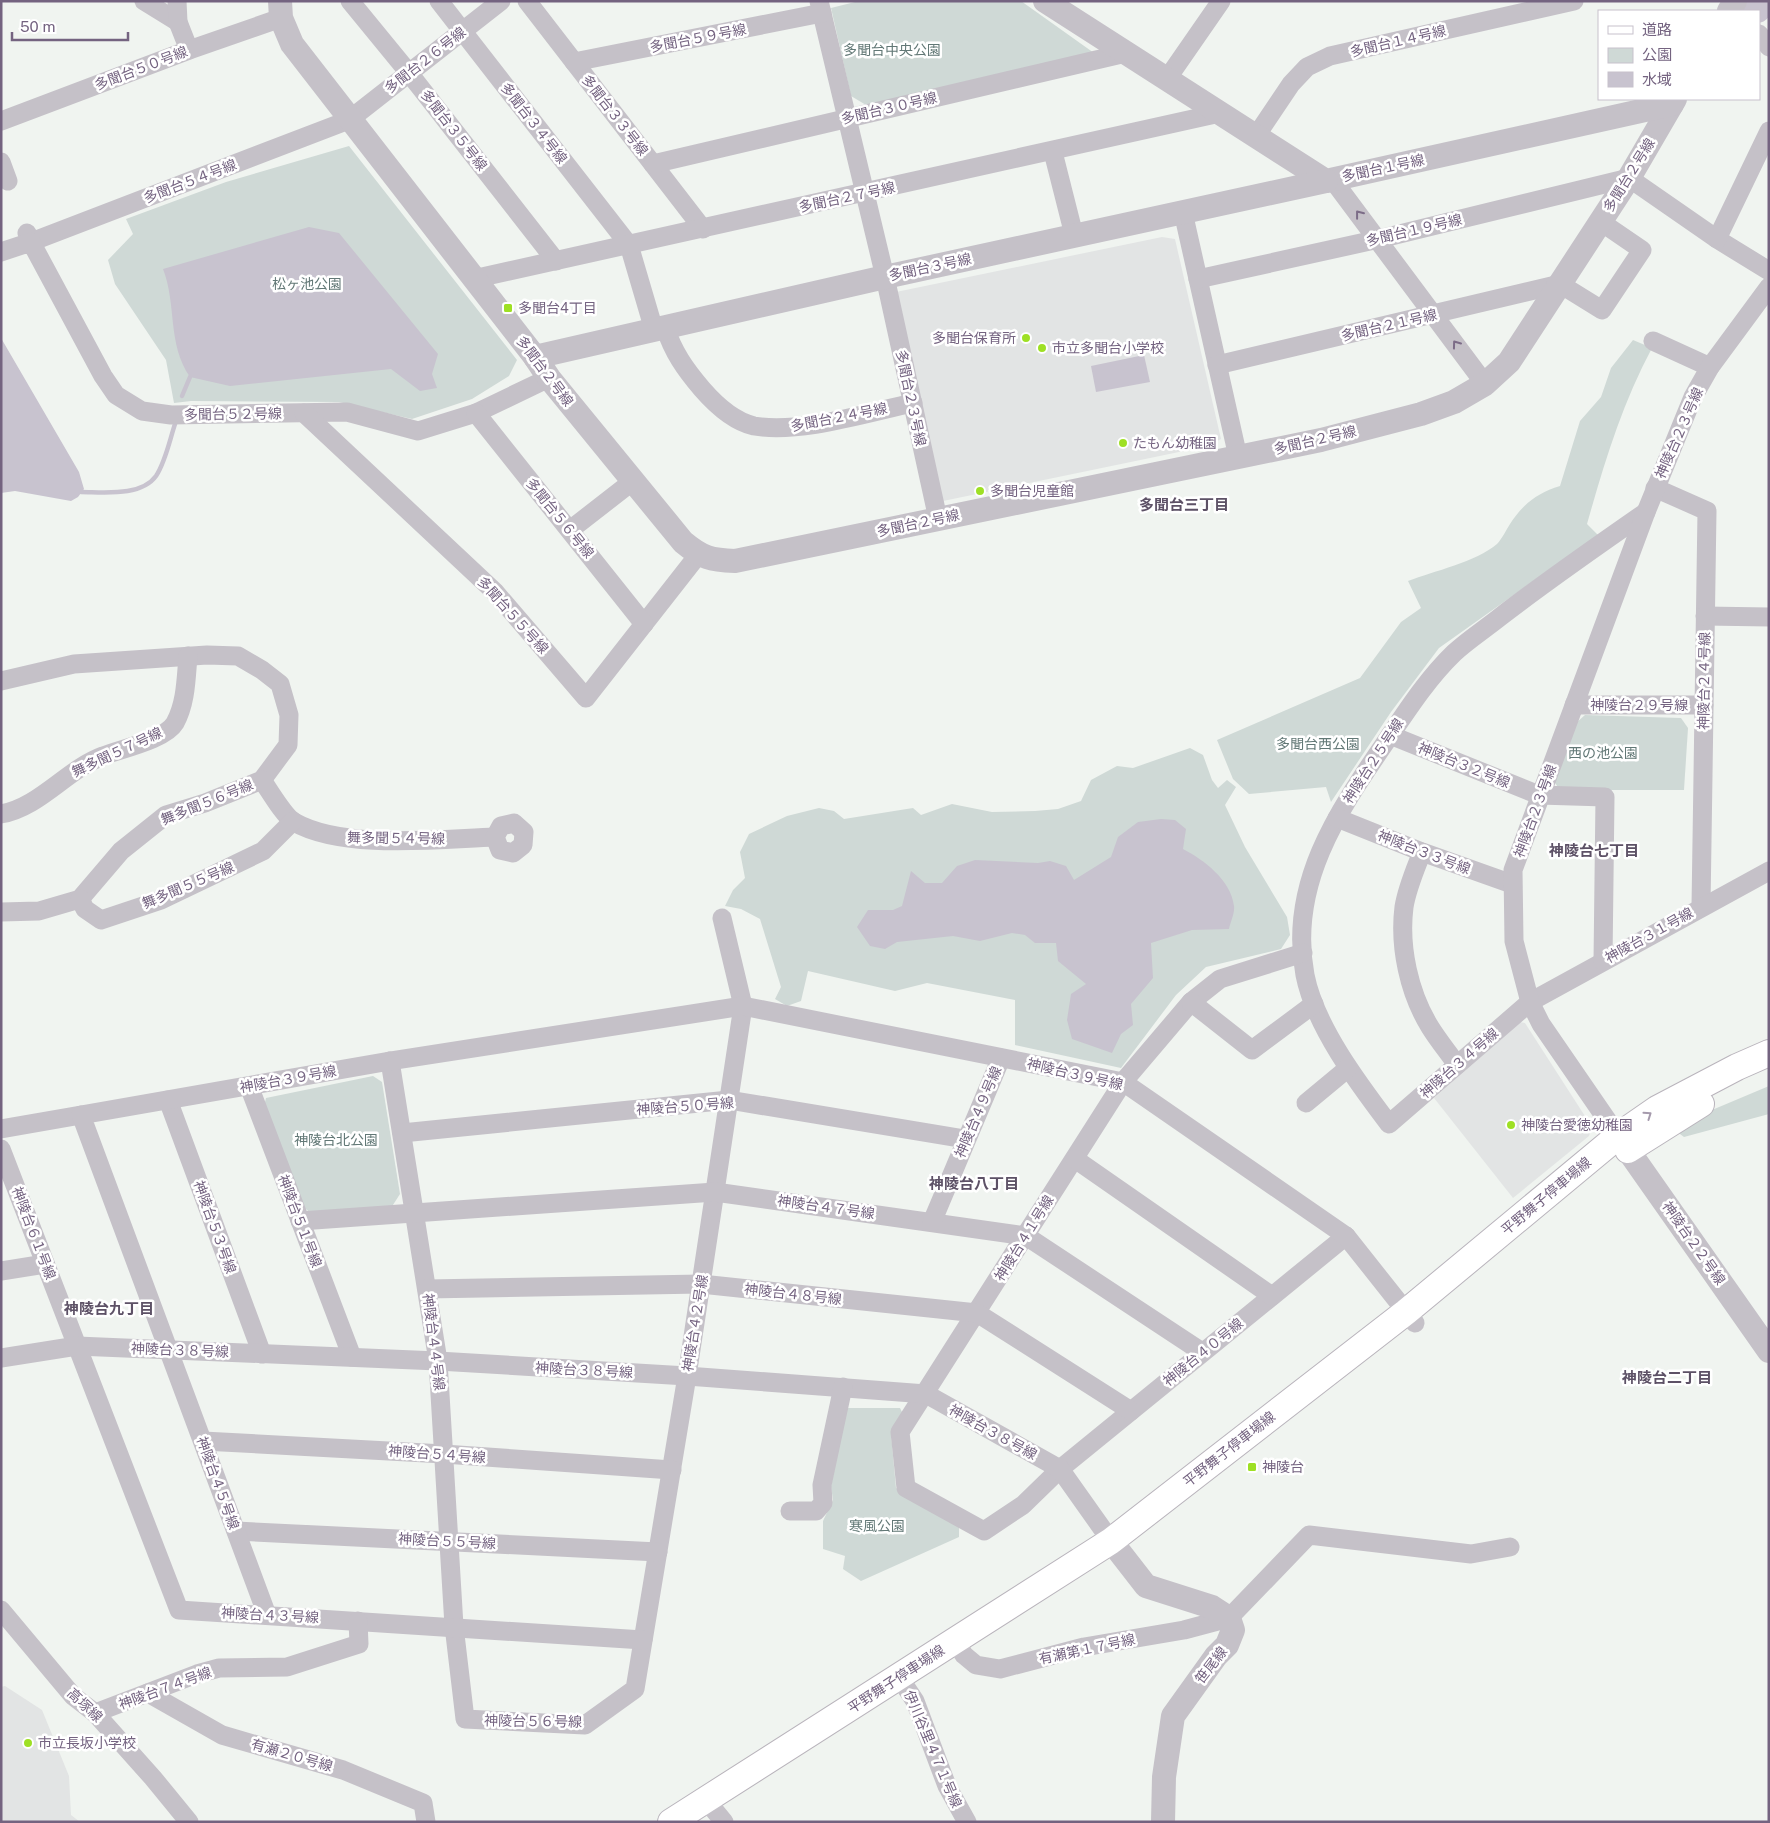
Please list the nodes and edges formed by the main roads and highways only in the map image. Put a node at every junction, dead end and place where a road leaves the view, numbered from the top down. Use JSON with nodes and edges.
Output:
{"nodes":[{"id":1,"x":1769,"y":1053,"type":"edge"},
{"id":2,"x":1769,"y":1070,"type":"edge"},
{"id":3,"x":1623,"y":1143,"type":"junction"},
{"id":4,"x":710,"y":1814,"type":"edge"},
{"id":5,"x":671,"y":1822,"type":"edge"}],
"edges":[{"from":3,"to":1,"type":"main road","name":"平野舞子停車場線","one_way":true},
{"from":2,"to":3,"type":"main road","name":"平野舞子停車場線"},
{"from":3,"to":4,"type":"main road","name":"平野舞子停車場線"},
{"from":4,"to":5,"type":"main road","name":"平野舞子停車場線"}]}
